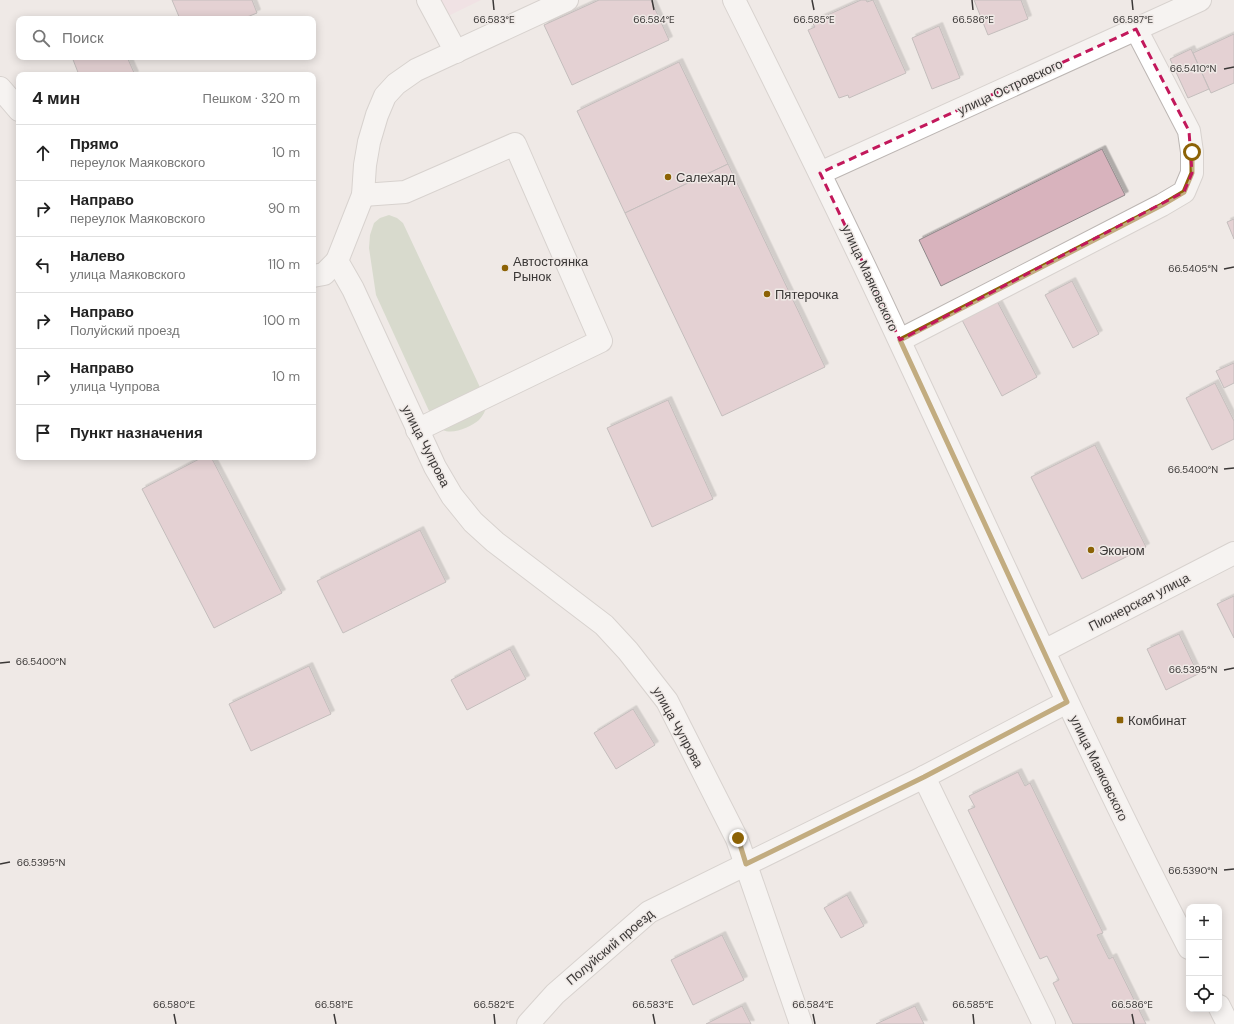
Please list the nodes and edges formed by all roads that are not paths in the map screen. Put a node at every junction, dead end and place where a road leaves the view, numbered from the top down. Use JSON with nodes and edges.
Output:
{"nodes":[{"id":1,"x":428,"y":0,"type":"edge"},
{"id":2,"x":568,"y":0,"type":"edge"},
{"id":3,"x":734,"y":0,"type":"edge"},
{"id":4,"x":1200,"y":0,"type":"edge"},
{"id":5,"x":1136,"y":29,"type":"junction"},
{"id":6,"x":456,"y":52,"type":"junction"},
{"id":7,"x":0,"y":88,"type":"edge"},
{"id":8,"x":16,"y":107,"type":"edge"},
{"id":9,"x":820,"y":174,"type":"junction"},
{"id":10,"x":363,"y":194,"type":"junction"},
{"id":11,"x":337,"y":261,"type":"junction"},
{"id":12,"x":316,"y":275,"type":"edge"},
{"id":13,"x":900,"y":340,"type":"junction"},
{"id":14,"x":417,"y":430,"type":"junction"},
{"id":15,"x":1234,"y":552,"type":"edge"},
{"id":16,"x":1044,"y":651,"type":"junction"},
{"id":17,"x":1067,"y":702,"type":"junction"},
{"id":18,"x":924,"y":777,"type":"junction"},
{"id":19,"x":746,"y":864,"type":"junction"},
{"id":20,"x":1186,"y":942,"type":"edge"},
{"id":21,"x":1222,"y":1012,"type":"edge"},
{"id":22,"x":528,"y":1024,"type":"edge"},
{"id":23,"x":801,"y":1024,"type":"edge"},
{"id":24,"x":1044,"y":1024,"type":"edge"},
{"id":25,"x":1228,"y":1024,"type":"edge"}],
"edges":[{"from":1,"to":6,"type":"street"},
{"from":2,"to":6,"type":"street"},
{"from":3,"to":9,"type":"street","name":"улица Маяковского"},
{"from":4,"to":5,"type":"street","name":"улица Островского"},
{"from":5,"to":9,"type":"street","name":"улица Островского"},
{"from":5,"to":13,"type":"street"},
{"from":6,"to":10,"type":"street"},
{"from":7,"to":8,"type":"street"},
{"from":9,"to":13,"type":"street","name":"улица Маяковского"},
{"from":10,"to":11,"type":"street"},
{"from":10,"to":14,"type":"street"},
{"from":11,"to":12,"type":"street"},
{"from":11,"to":14,"type":"street","name":"улица Чупрова"},
{"from":13,"to":16,"type":"street","name":"улица Маяковского"},
{"from":14,"to":19,"type":"street","name":"улица Чупрова"},
{"from":15,"to":16,"type":"street","name":"Пионерская улица"},
{"from":16,"to":17,"type":"street","name":"улица Маяковского"},
{"from":17,"to":18,"type":"street","name":"Полуйский проезд"},
{"from":17,"to":20,"type":"street","name":"улица Маяковского"},
{"from":18,"to":19,"type":"street","name":"Полуйский проезд"},
{"from":18,"to":24,"type":"street"},
{"from":19,"to":22,"type":"street","name":"Полуйский проезд"},
{"from":19,"to":23,"type":"street","name":"улица Чупрова"},
{"from":21,"to":25,"type":"street"}]}
